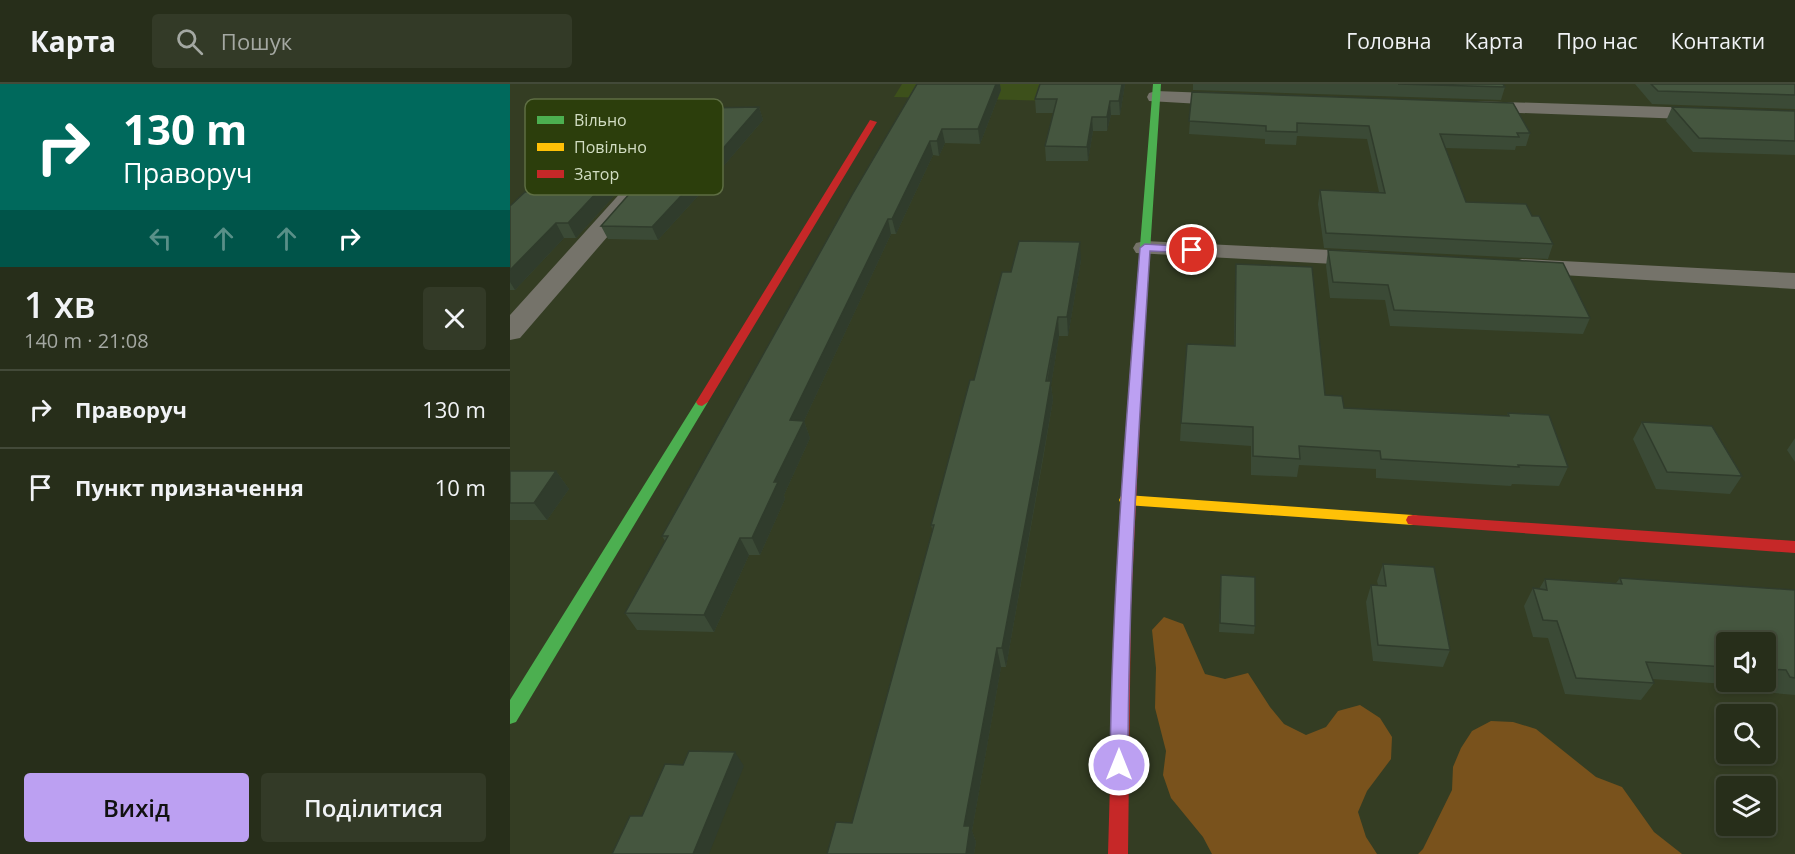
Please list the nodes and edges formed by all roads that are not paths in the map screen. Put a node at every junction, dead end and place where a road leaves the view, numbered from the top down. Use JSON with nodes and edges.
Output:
{"nodes":[{"id":1,"x":1156,"y":91,"type":"edge"},
{"id":2,"x":1250,"y":100,"type":"edge"},
{"id":3,"x":1452,"y":106,"type":"edge"},
{"id":4,"x":1795,"y":117,"type":"edge"},
{"id":5,"x":873,"y":122,"type":"dead end"},
{"id":6,"x":631,"y":195,"type":"edge"},
{"id":7,"x":1145,"y":248,"type":"junction"},
{"id":8,"x":1393,"y":260,"type":"edge"},
{"id":9,"x":1500,"y":266,"type":"edge"},
{"id":10,"x":1795,"y":281,"type":"edge"},
{"id":11,"x":510,"y":332,"type":"edge"},
{"id":12,"x":1126,"y":500,"type":"junction"},
{"id":13,"x":1795,"y":547,"type":"edge"},
{"id":14,"x":510,"y":716,"type":"edge"},
{"id":15,"x":1118,"y":854,"type":"edge"}],
"edges":[{"from":1,"to":2,"type":"street"},
{"from":1,"to":7,"type":"street"},
{"from":3,"to":4,"type":"street"},
{"from":5,"to":14,"type":"street"},
{"from":6,"to":11,"type":"street"},
{"from":7,"to":8,"type":"street"},
{"from":7,"to":12,"type":"street"},
{"from":9,"to":10,"type":"street"},
{"from":12,"to":13,"type":"street"},
{"from":12,"to":15,"type":"street"}]}
